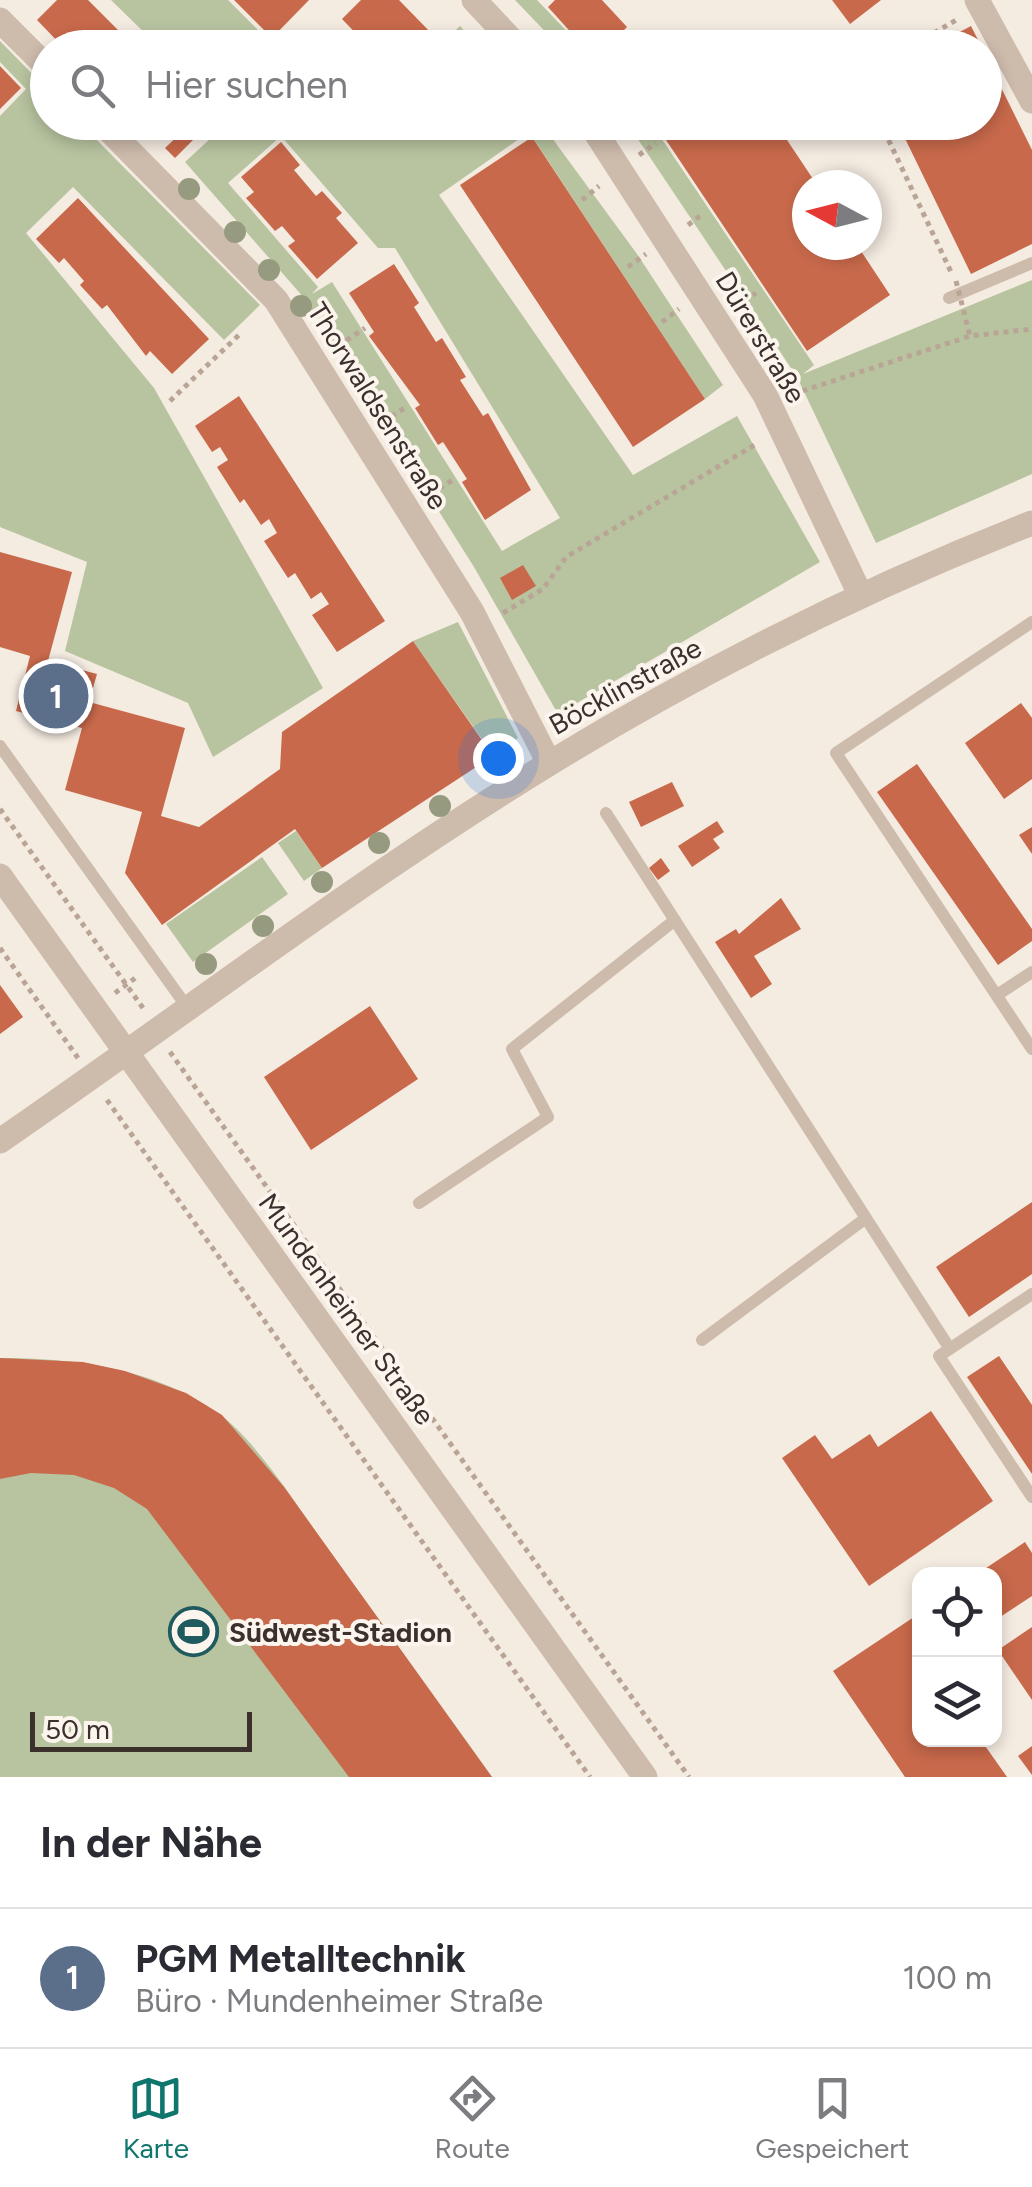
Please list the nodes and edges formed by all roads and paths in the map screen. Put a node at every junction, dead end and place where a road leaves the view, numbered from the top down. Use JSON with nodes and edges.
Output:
{"nodes":[{"id":1,"x":474,"y":0,"type":"edge"},
{"id":2,"x":980,"y":3,"type":"edge"},
{"id":3,"x":0,"y":20,"type":"edge"},
{"id":4,"x":502,"y":30,"type":"edge"},
{"id":5,"x":937,"y":30,"type":"edge"},
{"id":6,"x":994,"y":30,"type":"edge"},
{"id":7,"x":1002,"y":45,"type":"edge"},
{"id":8,"x":30,"y":50,"type":"edge"},
{"id":9,"x":1032,"y":102,"type":"edge"},
{"id":10,"x":119,"y":140,"type":"edge"},
{"id":11,"x":601,"y":140,"type":"edge"},
{"id":12,"x":889,"y":140,"type":"edge"},
{"id":13,"x":1032,"y":263,"type":"edge"},
{"id":14,"x":950,"y":298,"type":"dead end"},
{"id":15,"x":366,"y":328,"type":"dead end"},
{"id":16,"x":1032,"y":329,"type":"edge"},
{"id":17,"x":242,"y":332,"type":"dead end"},
{"id":18,"x":970,"y":336,"type":"junction"},
{"id":19,"x":314,"y":360,"type":"junction"},
{"id":20,"x":765,"y":395,"type":"junction"},
{"id":21,"x":170,"y":400,"type":"dead end"},
{"id":22,"x":782,"y":429,"type":"junction"},
{"id":23,"x":1032,"y":523,"type":"edge"},
{"id":24,"x":860,"y":594,"type":"junction"},
{"id":25,"x":1032,"y":622,"type":"edge"},
{"id":26,"x":480,"y":628,"type":"junction"},
{"id":27,"x":0,"y":746,"type":"edge"},
{"id":28,"x":550,"y":763,"type":"junction"},
{"id":29,"x":0,"y":809,"type":"edge"},
{"id":30,"x":606,"y":813,"type":"dead end"},
{"id":31,"x":0,"y":876,"type":"edge"},
{"id":32,"x":675,"y":920,"type":"junction"},
{"id":33,"x":0,"y":948,"type":"edge"},
{"id":34,"x":1032,"y":972,"type":"edge"},
{"id":35,"x":996,"y":995,"type":"junction"},
{"id":36,"x":188,"y":1008,"type":"junction"},
{"id":37,"x":156,"y":1029,"type":"junction"},
{"id":38,"x":1032,"y":1049,"type":"edge"},
{"id":39,"x":125,"y":1051,"type":"junction"},
{"id":40,"x":91,"y":1077,"type":"junction"},
{"id":41,"x":0,"y":1141,"type":"edge"},
{"id":42,"x":419,"y":1203,"type":"dead end"},
{"id":43,"x":866,"y":1218,"type":"junction"},
{"id":44,"x":1032,"y":1294,"type":"edge"},
{"id":45,"x":702,"y":1340,"type":"dead end"},
{"id":46,"x":950,"y":1349,"type":"junction"},
{"id":47,"x":1032,"y":1497,"type":"edge"},
{"id":48,"x":590,"y":1777,"type":"edge"},
{"id":49,"x":644,"y":1777,"type":"edge"},
{"id":50,"x":689,"y":1777,"type":"edge"}],
"edges":[{"from":1,"to":4,"type":"street"},
{"from":2,"to":5,"type":"path"},
{"from":2,"to":6,"type":"street"},
{"from":3,"to":8,"type":"street"},
{"from":7,"to":9,"type":"street"},
{"from":10,"to":19,"type":"street","name":"Thorwaldsenstraße"},
{"from":11,"to":20,"type":"street","name":"Dürerstraße"},
{"from":12,"to":18,"type":"path","bridge":true},
{"from":13,"to":14,"type":"lane"},
{"from":15,"to":19,"type":"path"},
{"from":16,"to":18,"type":"path"},
{"from":17,"to":21,"type":"path"},
{"from":18,"to":20,"type":"path"},
{"from":19,"to":26,"type":"street","name":"Thorwaldsenstraße"},
{"from":20,"to":22,"type":"street","name":"Dürerstraße"},
{"from":22,"to":24,"type":"street","name":"Dürerstraße"},
{"from":22,"to":26,"type":"path"},
{"from":23,"to":24,"type":"street","name":"Böcklinstraße"},
{"from":24,"to":28,"type":"street","name":"Böcklinstraße"},
{"from":25,"to":35,"type":"lane"},
{"from":26,"to":28,"type":"street","name":"Thorwaldsenstraße"},
{"from":27,"to":36,"type":"lane"},
{"from":28,"to":36,"type":"street","name":"Böcklinstraße"},
{"from":29,"to":37,"type":"path"},
{"from":30,"to":32,"type":"lane"},
{"from":31,"to":39,"type":"street","name":"Mundenheimer Straße"},
{"from":32,"to":42,"type":"lane"},
{"from":32,"to":43,"type":"lane"},
{"from":33,"to":40,"type":"path"},
{"from":34,"to":35,"type":"lane"},
{"from":35,"to":38,"type":"lane"},
{"from":36,"to":37,"type":"street","name":"Böcklinstraße"},
{"from":37,"to":39,"type":"street","name":"Böcklinstraße"},
{"from":37,"to":50,"type":"path"},
{"from":39,"to":40,"type":"street","name":"Böcklinstraße"},
{"from":39,"to":49,"type":"street","name":"Mundenheimer Straße"},
{"from":40,"to":41,"type":"street","name":"Böcklinstraße"},
{"from":40,"to":48,"type":"path"},
{"from":43,"to":45,"type":"lane"},
{"from":43,"to":46,"type":"lane"},
{"from":44,"to":46,"type":"lane"},
{"from":46,"to":47,"type":"lane"}]}
